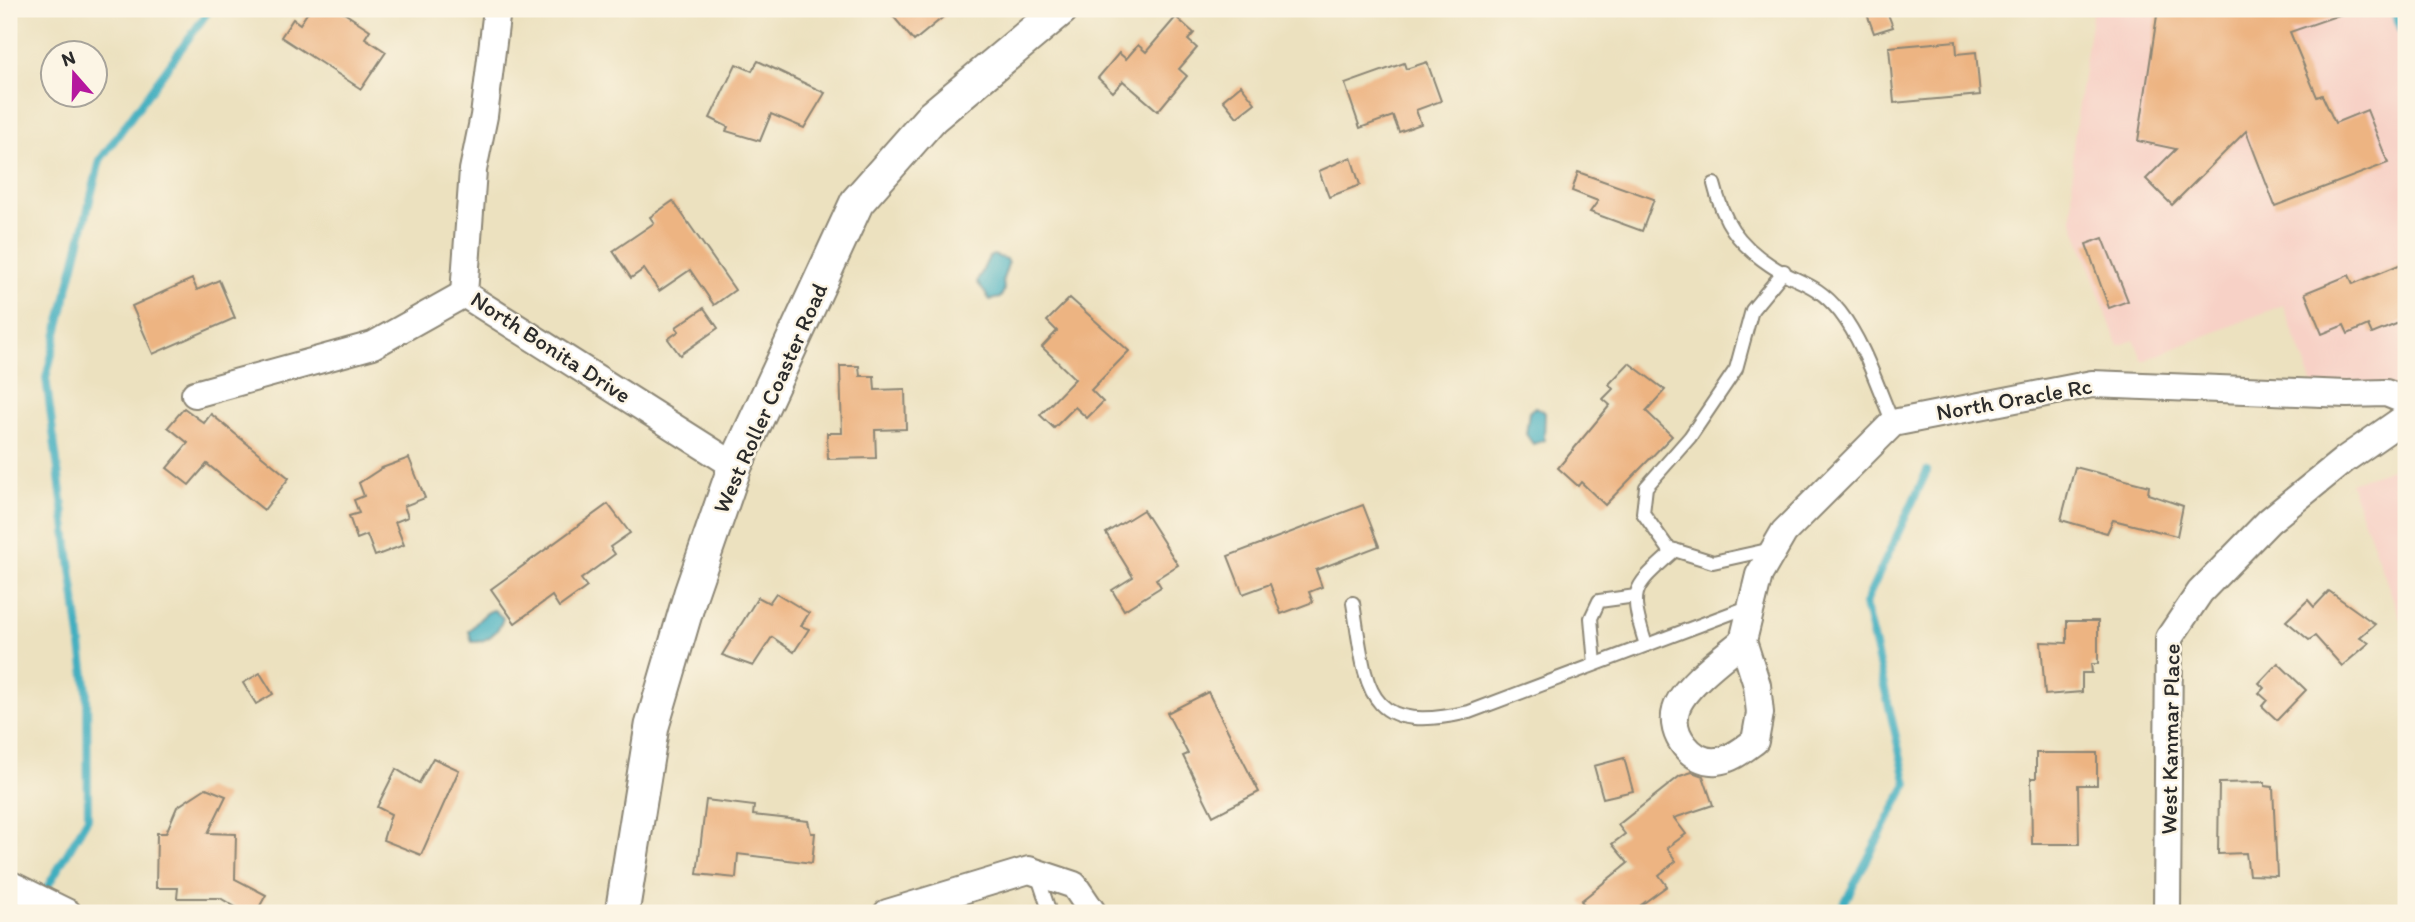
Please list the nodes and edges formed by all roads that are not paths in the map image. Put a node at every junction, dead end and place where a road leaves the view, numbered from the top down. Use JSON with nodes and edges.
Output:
{"nodes":[{"id":1,"x":497,"y":9,"type":"edge"},
{"id":2,"x":1061,"y":9,"type":"edge"},
{"id":3,"x":1714,"y":184,"type":"dead end"},
{"id":4,"x":1784,"y":271,"type":"junction"},
{"id":5,"x":464,"y":294,"type":"junction"},
{"id":6,"x":195,"y":394,"type":"dead end"},
{"id":7,"x":2406,"y":401,"type":"edge"},
{"id":8,"x":2406,"y":416,"type":"edge"},
{"id":9,"x":1892,"y":423,"type":"junction"},
{"id":10,"x":735,"y":466,"type":"junction"},
{"id":11,"x":1774,"y":548,"type":"junction"},
{"id":12,"x":1675,"y":550,"type":"junction"},
{"id":13,"x":1636,"y":596,"type":"junction"},
{"id":14,"x":1353,"y":603,"type":"dead end"},
{"id":15,"x":1753,"y":605,"type":"junction"},
{"id":16,"x":1743,"y":641,"type":"dead end"},
{"id":17,"x":1646,"y":645,"type":"junction"},
{"id":18,"x":1595,"y":664,"type":"junction"},
{"id":19,"x":1037,"y":873,"type":"junction"},
{"id":20,"x":9,"y":884,"type":"edge"},
{"id":21,"x":68,"y":913,"type":"edge"},
{"id":22,"x":622,"y":913,"type":"edge"},
{"id":23,"x":887,"y":913,"type":"edge"},
{"id":24,"x":1050,"y":913,"type":"edge"},
{"id":25,"x":1093,"y":913,"type":"edge"},
{"id":26,"x":2167,"y":913,"type":"edge"}],
"edges":[{"from":1,"to":5,"type":"street","name":"North Bonita Drive"},
{"from":2,"to":10,"type":"street","name":"West Roller Coaster Road"},
{"from":3,"to":4,"type":"lane"},
{"from":4,"to":9,"type":"lane"},
{"from":4,"to":12,"type":"lane"},
{"from":5,"to":6,"type":"street"},
{"from":5,"to":10,"type":"street","name":"North Bonita Drive"},
{"from":7,"to":9,"type":"street","name":"North Oracle Rc"},
{"from":8,"to":26,"type":"street","name":"West Kanmar Place"},
{"from":9,"to":11,"type":"street"},
{"from":10,"to":22,"type":"street","name":"West Roller Coaster Road"},
{"from":11,"to":12,"type":"lane"},
{"from":11,"to":15,"type":"street"},
{"from":12,"to":13,"type":"lane"},
{"from":13,"to":17,"type":"lane"},
{"from":13,"to":18,"type":"lane"},
{"from":14,"to":18,"type":"lane"},
{"from":15,"to":16,"type":"street"},
{"from":15,"to":17,"type":"lane"},
{"from":17,"to":18,"type":"lane"},
{"from":19,"to":23,"type":"street"},
{"from":19,"to":24,"type":"lane"},
{"from":19,"to":25,"type":"street"},
{"from":20,"to":21,"type":"street"}]}
